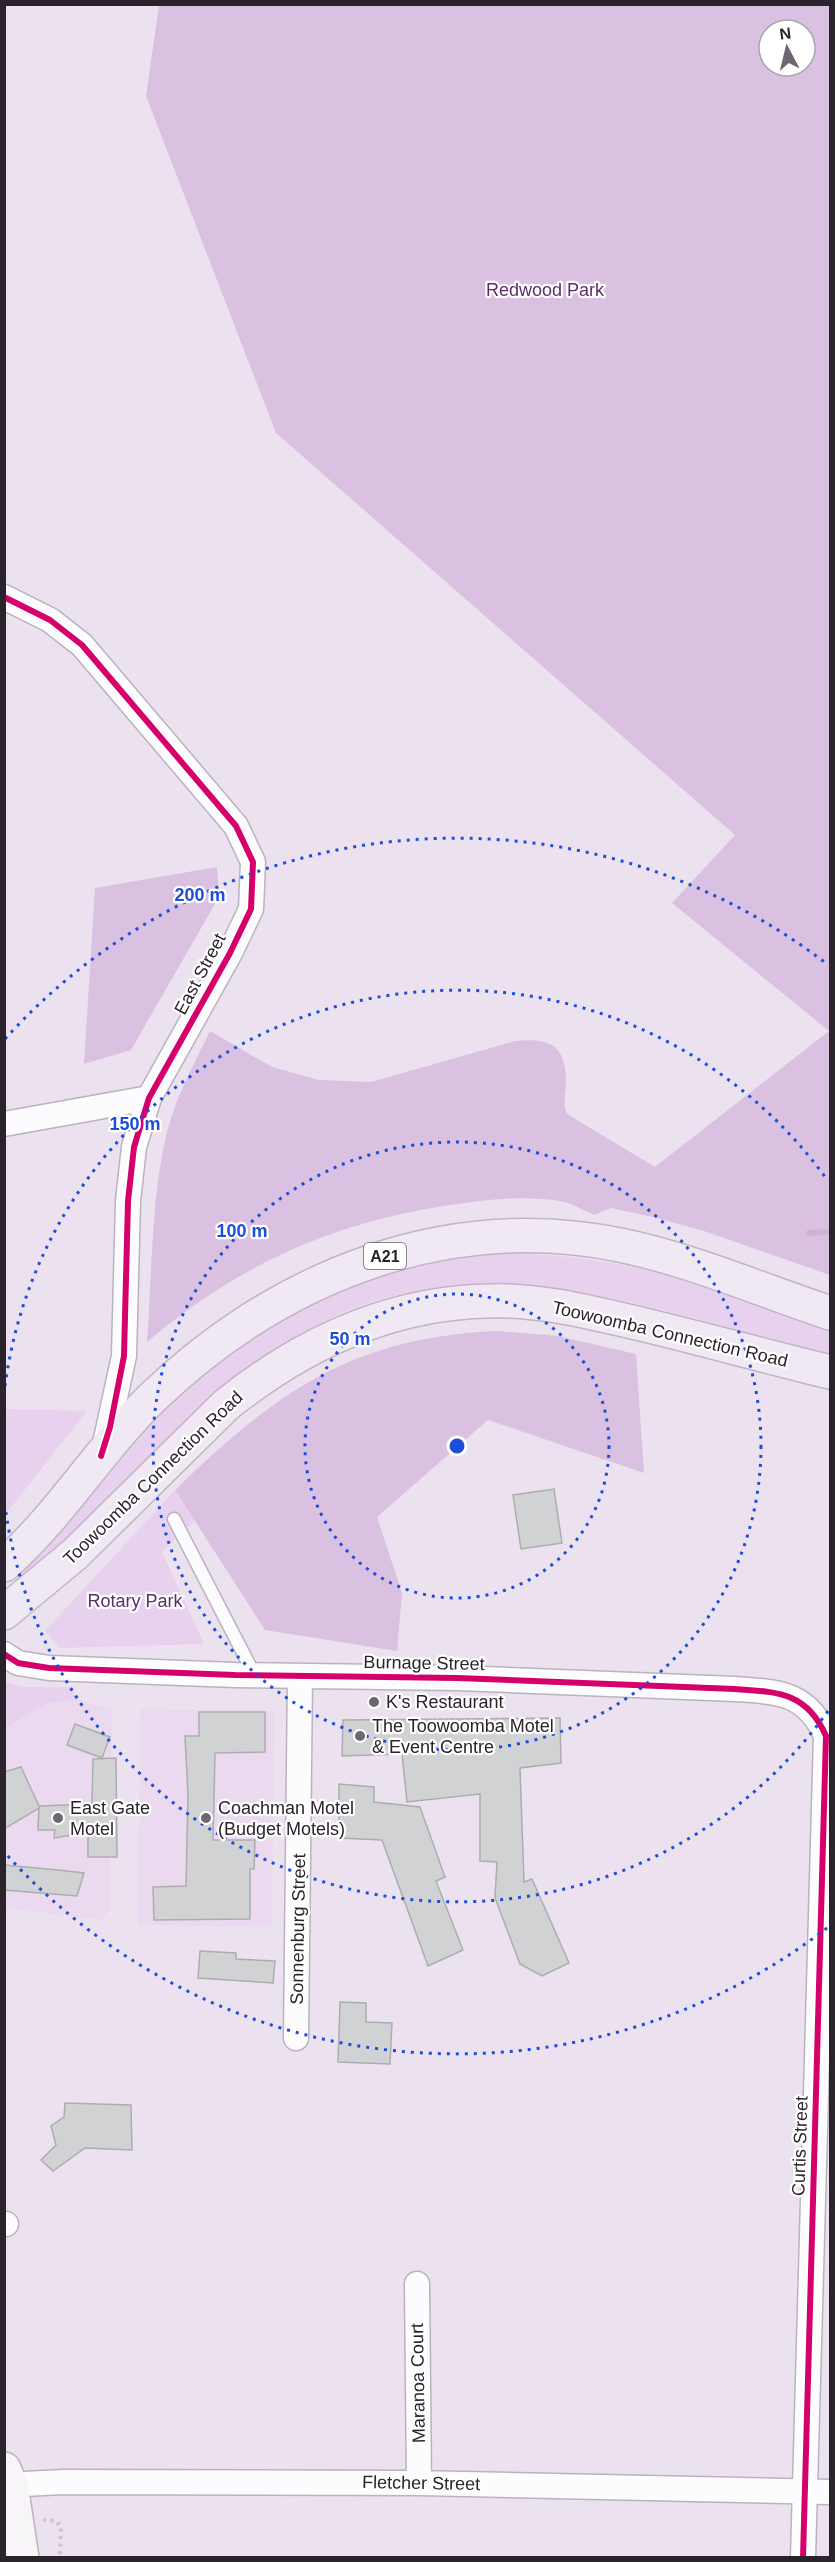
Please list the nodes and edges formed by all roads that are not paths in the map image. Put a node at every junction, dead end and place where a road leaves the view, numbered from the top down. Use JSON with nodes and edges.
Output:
{"nodes":[{"id":1,"x":4,"y":597,"type":"edge"},
{"id":2,"x":149,"y":1098,"type":"junction"},
{"id":3,"x":4,"y":1124,"type":"edge"},
{"id":4,"x":831,"y":1313,"type":"edge"},
{"id":5,"x":831,"y":1372,"type":"edge"},
{"id":6,"x":101,"y":1456,"type":"junction"},
{"id":7,"x":174,"y":1519,"type":"dead end"},
{"id":8,"x":4,"y":1565,"type":"edge"},
{"id":9,"x":4,"y":1613,"type":"edge"},
{"id":10,"x":4,"y":1654,"type":"edge"},
{"id":11,"x":255,"y":1676,"type":"junction"},
{"id":12,"x":300,"y":1676,"type":"junction"},
{"id":13,"x":826,"y":1736,"type":"joint"},
{"id":14,"x":296,"y":2038,"type":"dead end"},
{"id":15,"x":417,"y":2284,"type":"dead end"},
{"id":16,"x":7,"y":2480,"type":"edge"},
{"id":17,"x":419,"y":2483,"type":"junction"},
{"id":18,"x":806,"y":2489,"type":"junction"},
{"id":19,"x":831,"y":2492,"type":"edge"},
{"id":20,"x":22,"y":2558,"type":"edge"},
{"id":21,"x":803,"y":2558,"type":"edge"}],
"edges":[{"from":1,"to":2,"type":"street","name":"East Street"},
{"from":2,"to":3,"type":"street"},
{"from":2,"to":6,"type":"street","name":"East Street"},
{"from":4,"to":6,"type":"highway","number":"A21"},
{"from":5,"to":9,"type":"highway","name":"Toowoomba Connection Road"},
{"from":6,"to":8,"type":"highway","number":"A21"},
{"from":7,"to":11,"type":"lane"},
{"from":10,"to":11,"type":"street","name":"Burnage Street"},
{"from":11,"to":12,"type":"street","name":"Burnage Street"},
{"from":12,"to":13,"type":"street","name":"Burnage Street"},
{"from":12,"to":14,"type":"street","name":"Sonnenburg Street"},
{"from":13,"to":18,"type":"street","name":"Curtis Street"},
{"from":15,"to":17,"type":"street","name":"Maranoa Court"},
{"from":16,"to":17,"type":"street","name":"Fletcher Street"},
{"from":16,"to":20,"type":"street"},
{"from":17,"to":18,"type":"street","name":"Fletcher Street"},
{"from":18,"to":19,"type":"street","name":"Fletcher Street"},
{"from":18,"to":21,"type":"street","name":"Curtis Street"}]}
